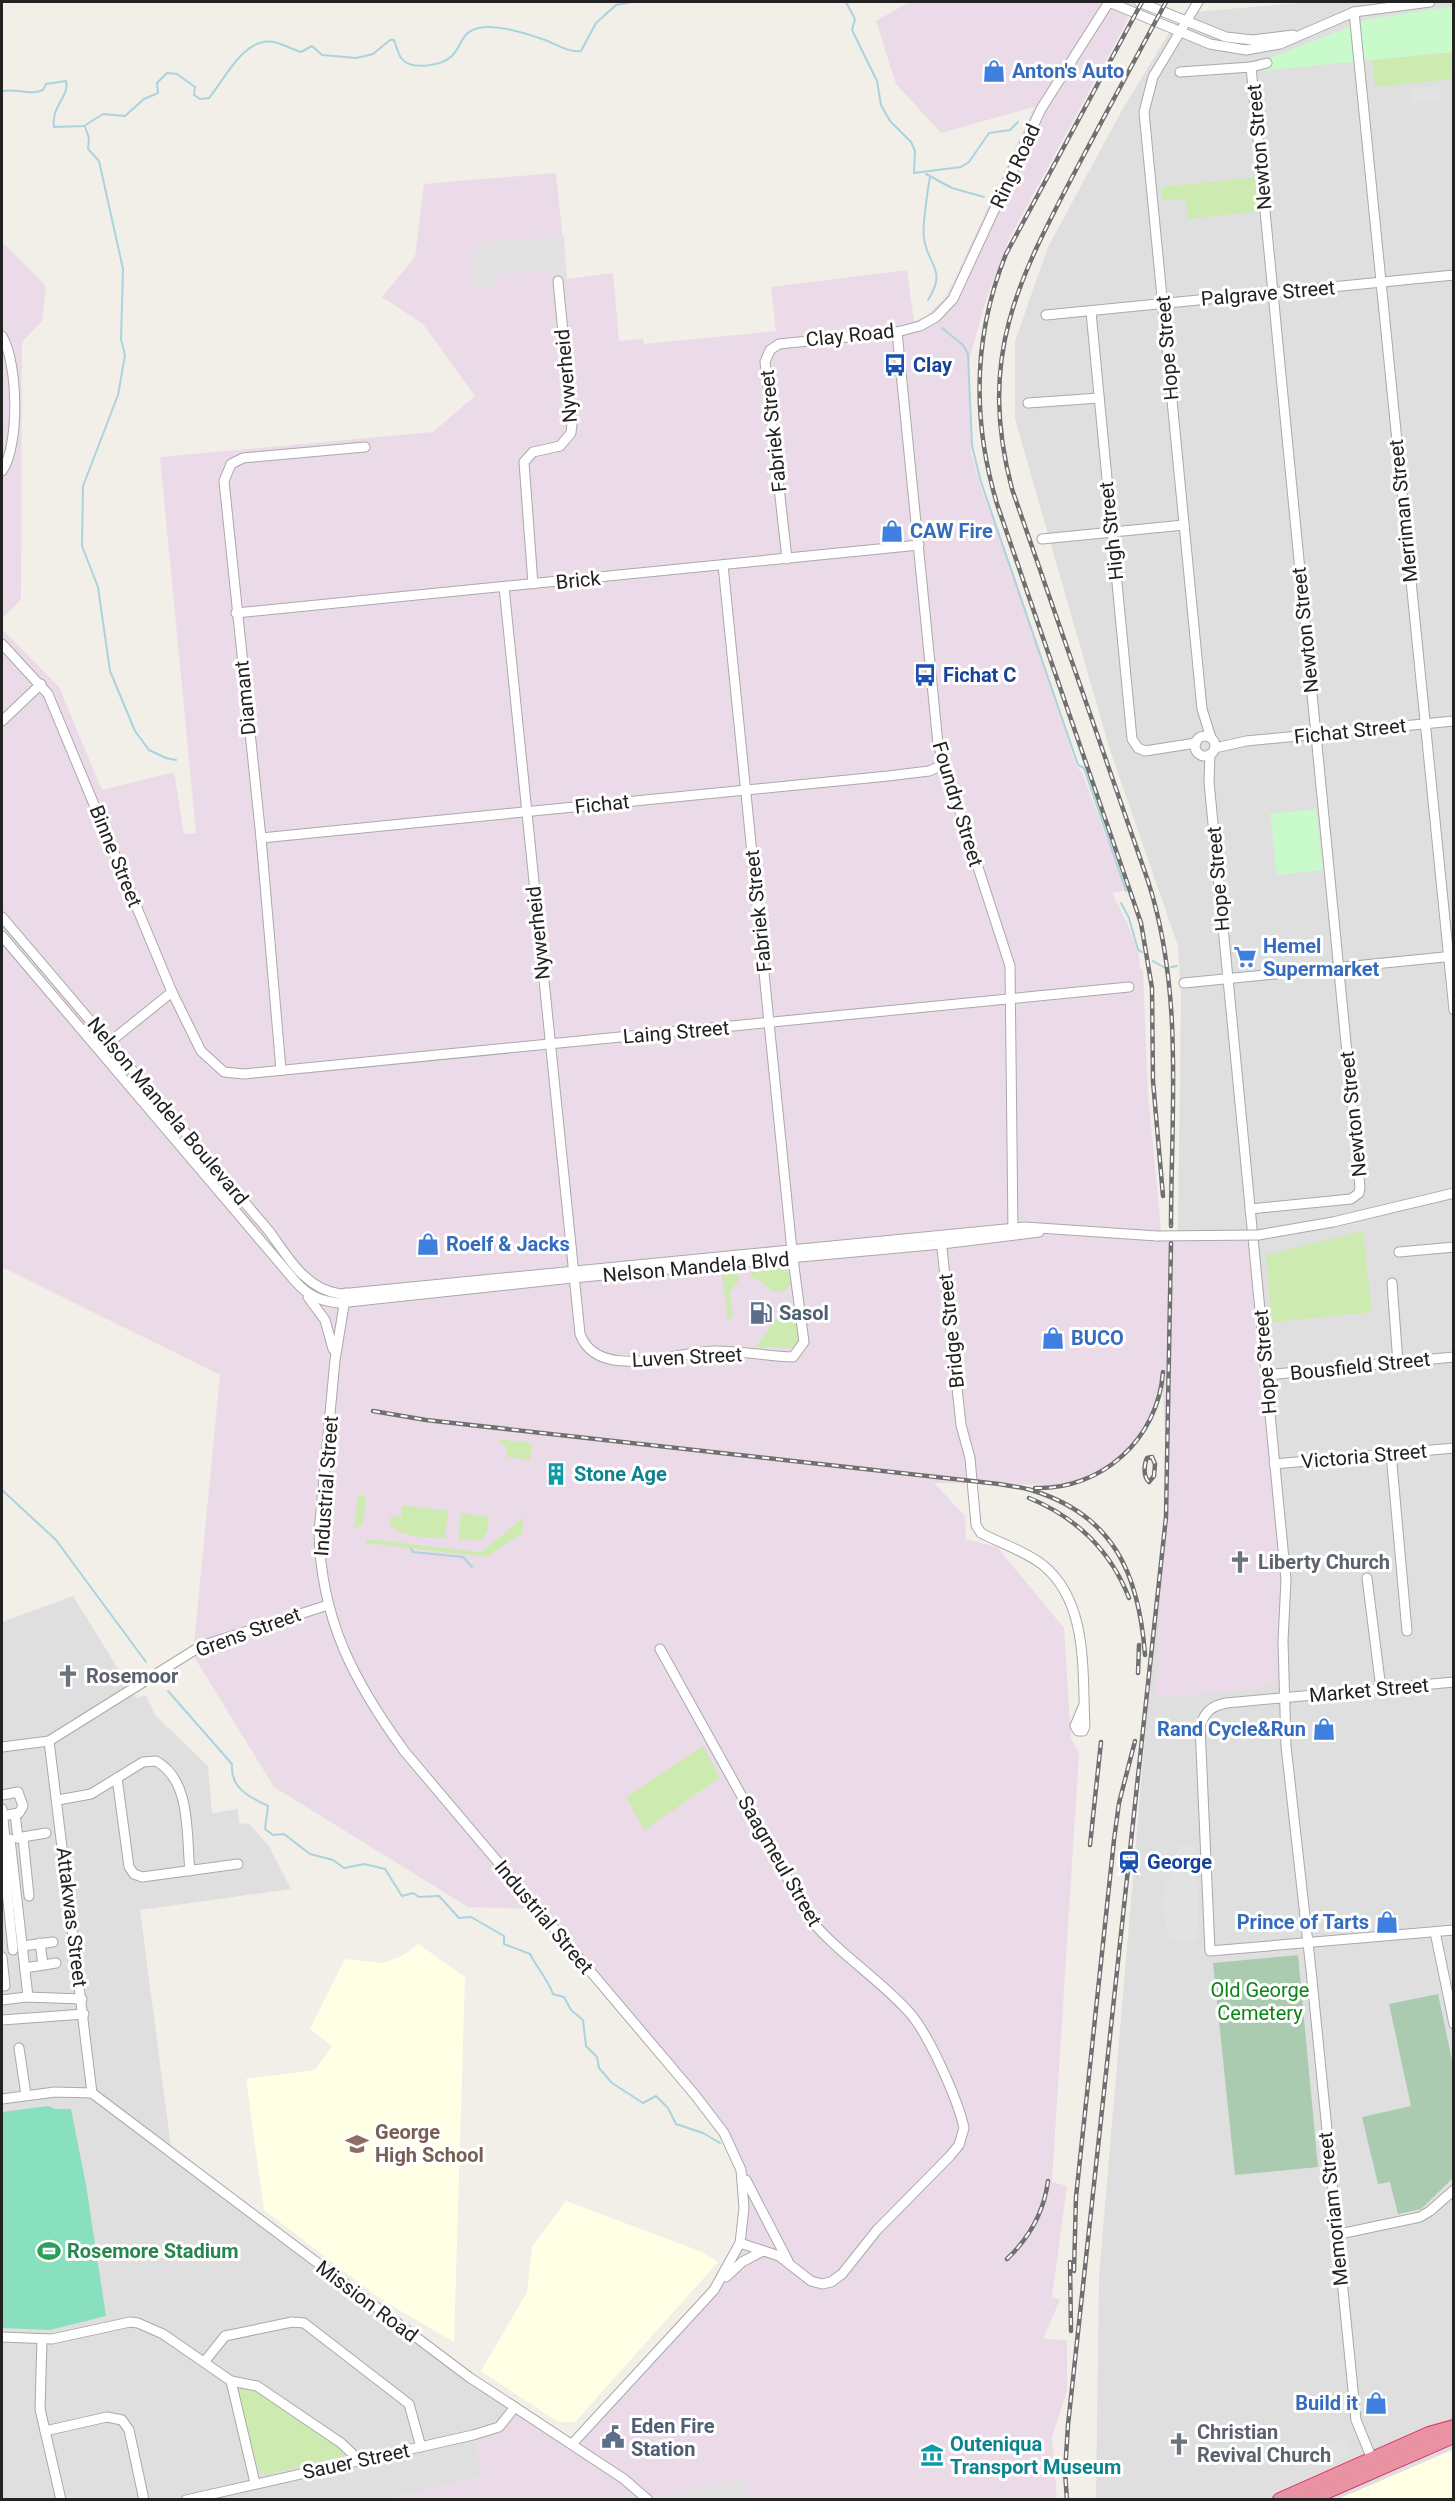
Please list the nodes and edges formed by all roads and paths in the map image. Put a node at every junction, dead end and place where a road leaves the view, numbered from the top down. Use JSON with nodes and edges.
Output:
{"nodes":[{"id":1,"x":1109,"y":2,"type":"edge"},
{"id":2,"x":1138,"y":2,"type":"edge"},
{"id":3,"x":1198,"y":2,"type":"edge"},
{"id":4,"x":1430,"y":2,"type":"edge"},
{"id":5,"x":1354,"y":12,"type":"junction"},
{"id":6,"x":1186,"y":22,"type":"junction"},
{"id":7,"x":1180,"y":33,"type":"junction"},
{"id":8,"x":1299,"y":34,"type":"junction"},
{"id":9,"x":1267,"y":63,"type":"dead end"},
{"id":10,"x":1251,"y":67,"type":"junction"},
{"id":11,"x":1180,"y":72,"type":"dead end"},
{"id":12,"x":1454,"y":275,"type":"edge"},
{"id":13,"x":558,"y":281,"type":"dead end"},
{"id":14,"x":1381,"y":282,"type":"junction"},
{"id":15,"x":1272,"y":293,"type":"junction"},
{"id":16,"x":1163,"y":303,"type":"junction"},
{"id":17,"x":1091,"y":312,"type":"junction"},
{"id":18,"x":1046,"y":315,"type":"dead end"},
{"id":19,"x":920,"y":326,"type":"joint"},
{"id":20,"x":897,"y":332,"type":"junction"},
{"id":21,"x":2,"y":336,"type":"edge"},
{"id":22,"x":779,"y":344,"type":"joint"},
{"id":23,"x":1099,"y":398,"type":"junction"},
{"id":24,"x":1028,"y":403,"type":"dead end"},
{"id":25,"x":364,"y":447,"type":"dead end"},
{"id":26,"x":2,"y":471,"type":"edge"},
{"id":27,"x":1184,"y":525,"type":"junction"},
{"id":28,"x":1112,"y":532,"type":"junction"},
{"id":29,"x":1042,"y":539,"type":"dead end"},
{"id":30,"x":919,"y":545,"type":"junction"},
{"id":31,"x":788,"y":559,"type":"junction"},
{"id":32,"x":723,"y":565,"type":"junction"},
{"id":33,"x":533,"y":584,"type":"junction"},
{"id":34,"x":504,"y":587,"type":"junction"},
{"id":35,"x":236,"y":613,"type":"junction"},
{"id":36,"x":2,"y":644,"type":"edge"},
{"id":37,"x":41,"y":684,"type":"junction"},
{"id":38,"x":2,"y":721,"type":"edge"},
{"id":39,"x":1454,"y":722,"type":"edge"},
{"id":40,"x":1424,"y":724,"type":"junction"},
{"id":41,"x":1315,"y":735,"type":"junction"},
{"id":42,"x":1206,"y":746,"type":"junction"},
{"id":43,"x":1138,"y":748,"type":"joint"},
{"id":44,"x":943,"y":765,"type":"junction"},
{"id":45,"x":747,"y":790,"type":"junction"},
{"id":46,"x":526,"y":812,"type":"junction"},
{"id":47,"x":261,"y":838,"type":"junction"},
{"id":48,"x":2,"y":917,"type":"edge"},
{"id":49,"x":2,"y":936,"type":"edge"},
{"id":50,"x":1451,"y":956,"type":"edge"},
{"id":51,"x":1338,"y":966,"type":"junction"},
{"id":52,"x":1227,"y":977,"type":"junction"},
{"id":53,"x":1184,"y":982,"type":"dead end"},
{"id":54,"x":1129,"y":987,"type":"dead end"},
{"id":55,"x":172,"y":992,"type":"junction"},
{"id":56,"x":1012,"y":998,"type":"junction"},
{"id":57,"x":1454,"y":1010,"type":"edge"},
{"id":58,"x":769,"y":1023,"type":"junction"},
{"id":59,"x":109,"y":1042,"type":"junction"},
{"id":60,"x":549,"y":1044,"type":"junction"},
{"id":61,"x":100,"y":1050,"type":"junction"},
{"id":62,"x":281,"y":1070,"type":"junction"},
{"id":63,"x":224,"y":1072,"type":"joint"},
{"id":64,"x":206,"y":1157,"type":"junction"},
{"id":65,"x":197,"y":1165,"type":"junction"},
{"id":66,"x":1454,"y":1186,"type":"edge"},
{"id":67,"x":1454,"y":1193,"type":"edge"},
{"id":68,"x":1428,"y":1199,"type":"junction"},
{"id":69,"x":244,"y":1201,"type":"junction"},
{"id":70,"x":234,"y":1209,"type":"junction"},
{"id":71,"x":1250,"y":1209,"type":"junction"},
{"id":72,"x":1013,"y":1233,"type":"junction"},
{"id":73,"x":941,"y":1241,"type":"junction"},
{"id":74,"x":1454,"y":1247,"type":"edge"},
{"id":75,"x":1399,"y":1252,"type":"dead end"},
{"id":76,"x":792,"y":1255,"type":"junction"},
{"id":77,"x":572,"y":1275,"type":"junction"},
{"id":78,"x":1392,"y":1283,"type":"dead end"},
{"id":79,"x":303,"y":1291,"type":"junction"},
{"id":80,"x":343,"y":1298,"type":"junction"},
{"id":81,"x":1454,"y":1357,"type":"edge"},
{"id":82,"x":335,"y":1360,"type":"junction"},
{"id":83,"x":1398,"y":1363,"type":"junction"},
{"id":84,"x":1266,"y":1375,"type":"junction"},
{"id":85,"x":1454,"y":1448,"type":"edge"},
{"id":86,"x":1390,"y":1453,"type":"junction"},
{"id":87,"x":1274,"y":1464,"type":"junction"},
{"id":88,"x":1367,"y":1578,"type":"dead end"},
{"id":89,"x":328,"y":1605,"type":"junction"},
{"id":90,"x":1407,"y":1631,"type":"dead end"},
{"id":91,"x":660,"y":1649,"type":"dead end"},
{"id":92,"x":1454,"y":1682,"type":"edge"},
{"id":93,"x":1381,"y":1689,"type":"junction"},
{"id":94,"x":1285,"y":1698,"type":"junction"},
{"id":95,"x":1083,"y":1707,"type":"dead end"},
{"id":96,"x":49,"y":1741,"type":"junction"},
{"id":97,"x":2,"y":1747,"type":"edge"},
{"id":98,"x":117,"y":1778,"type":"junction"},
{"id":99,"x":2,"y":1795,"type":"edge"},
{"id":100,"x":58,"y":1800,"type":"junction"},
{"id":101,"x":2,"y":1809,"type":"edge"},
{"id":102,"x":15,"y":1814,"type":"junction"},
{"id":103,"x":2,"y":1815,"type":"edge"},
{"id":104,"x":46,"y":1833,"type":"dead end"},
{"id":105,"x":10,"y":1839,"type":"edge"},
{"id":106,"x":238,"y":1864,"type":"dead end"},
{"id":107,"x":190,"y":1871,"type":"junction"},
{"id":108,"x":26,"y":1876,"type":"junction"},
{"id":109,"x":14,"y":1877,"type":"junction"},
{"id":110,"x":29,"y":1896,"type":"dead end"},
{"id":111,"x":10,"y":1919,"type":"edge"},
{"id":112,"x":1454,"y":1930,"type":"edge"},
{"id":113,"x":1435,"y":1932,"type":"junction"},
{"id":114,"x":52,"y":1942,"type":"dead end"},
{"id":115,"x":40,"y":1943,"type":"junction"},
{"id":116,"x":1308,"y":1944,"type":"junction"},
{"id":117,"x":18,"y":1948,"type":"junction"},
{"id":118,"x":2,"y":1957,"type":"edge"},
{"id":119,"x":56,"y":1963,"type":"dead end"},
{"id":120,"x":43,"y":1965,"type":"junction"},
{"id":121,"x":25,"y":1968,"type":"junction"},
{"id":122,"x":5,"y":1986,"type":"dead end"},
{"id":123,"x":28,"y":1997,"type":"junction"},
{"id":124,"x":82,"y":1999,"type":"junction"},
{"id":125,"x":2,"y":2000,"type":"edge"},
{"id":126,"x":84,"y":2014,"type":"junction"},
{"id":127,"x":2,"y":2020,"type":"edge"},
{"id":128,"x":1454,"y":2024,"type":"edge"},
{"id":129,"x":18,"y":2048,"type":"dead end"},
{"id":130,"x":92,"y":2093,"type":"junction"},
{"id":131,"x":26,"y":2095,"type":"junction"},
{"id":132,"x":2,"y":2099,"type":"edge"},
{"id":133,"x":741,"y":2170,"type":"junction"},
{"id":134,"x":1454,"y":2190,"type":"edge"},
{"id":135,"x":1335,"y":2235,"type":"junction"},
{"id":136,"x":740,"y":2243,"type":"junction"},
{"id":137,"x":763,"y":2251,"type":"junction"},
{"id":138,"x":790,"y":2264,"type":"junction"},
{"id":139,"x":714,"y":2290,"type":"junction"},
{"id":140,"x":2,"y":2337,"type":"edge"},
{"id":141,"x":42,"y":2339,"type":"junction"},
{"id":142,"x":205,"y":2361,"type":"junction"},
{"id":143,"x":231,"y":2381,"type":"junction"},
{"id":144,"x":515,"y":2407,"type":"junction"},
{"id":145,"x":1454,"y":2427,"type":"edge"},
{"id":146,"x":45,"y":2431,"type":"junction"},
{"id":147,"x":1454,"y":2436,"type":"edge"},
{"id":148,"x":572,"y":2444,"type":"junction"},
{"id":149,"x":421,"y":2447,"type":"junction"},
{"id":150,"x":359,"y":2460,"type":"junction"},
{"id":151,"x":1374,"y":2464,"type":"junction"},
{"id":152,"x":255,"y":2482,"type":"junction"},
{"id":153,"x":61,"y":2499,"type":"edge"},
{"id":154,"x":144,"y":2499,"type":"edge"},
{"id":155,"x":186,"y":2499,"type":"edge"},
{"id":156,"x":648,"y":2499,"type":"edge"},
{"id":157,"x":1280,"y":2499,"type":"edge"},
{"id":158,"x":1307,"y":2499,"type":"edge"}],
"edges":[{"from":1,"to":7,"type":"street"},
{"from":1,"to":19,"type":"street","name":"Ring Road"},
{"from":2,"to":6,"type":"street"},
{"from":3,"to":6,"type":"street","name":"Hope Street"},
{"from":4,"to":5,"type":"street"},
{"from":5,"to":8,"type":"street"},
{"from":5,"to":14,"type":"street","name":"Merriman Street"},
{"from":6,"to":7,"type":"street","name":"Hope Street"},
{"from":6,"to":8,"type":"street"},
{"from":7,"to":8,"type":"street"},
{"from":7,"to":16,"type":"street","name":"Hope Street"},
{"from":9,"to":10,"type":"street"},
{"from":10,"to":11,"type":"street"},
{"from":10,"to":15,"type":"street","name":"Newton Street"},
{"from":12,"to":14,"type":"street","name":"Palgrave Street"},
{"from":13,"to":33,"type":"street","name":"Nywerheid"},
{"from":14,"to":15,"type":"street","name":"Palgrave Street"},
{"from":14,"to":40,"type":"street","name":"Merriman Street"},
{"from":15,"to":16,"type":"street","name":"Palgrave Street"},
{"from":15,"to":41,"type":"street","name":"Newton Street"},
{"from":16,"to":17,"type":"street","name":"Palgrave Street"},
{"from":16,"to":27,"type":"street","name":"Hope Street"},
{"from":17,"to":18,"type":"street","name":"Palgrave Street"},
{"from":17,"to":23,"type":"street","name":"High Street"},
{"from":19,"to":20,"type":"street","name":"Clay Road"},
{"from":20,"to":22,"type":"street","name":"Clay Road"},
{"from":20,"to":30,"type":"street","name":"Foundry Street"},
{"from":21,"to":26,"type":"street"},
{"from":22,"to":31,"type":"street","name":"Fabriek Street"},
{"from":23,"to":24,"type":"street"},
{"from":23,"to":28,"type":"street","name":"High Street"},
{"from":25,"to":35,"type":"street","name":"Diamant"},
{"from":27,"to":28,"type":"street"},
{"from":27,"to":42,"type":"street","name":"Hope Street"},
{"from":28,"to":29,"type":"street"},
{"from":28,"to":43,"type":"street","name":"High Street"},
{"from":30,"to":31,"type":"street","name":"Brick"},
{"from":30,"to":44,"type":"street","name":"Foundry Street"},
{"from":31,"to":32,"type":"street","name":"Brick"},
{"from":32,"to":33,"type":"street","name":"Brick"},
{"from":32,"to":45,"type":"street","name":"Fabriek Street"},
{"from":33,"to":34,"type":"street","name":"Brick"},
{"from":34,"to":35,"type":"street","name":"Brick"},
{"from":34,"to":46,"type":"street","name":"Nywerheid"},
{"from":35,"to":47,"type":"street","name":"Diamant"},
{"from":36,"to":37,"type":"street","name":"Binne Street"},
{"from":37,"to":38,"type":"street"},
{"from":37,"to":55,"type":"street","name":"Binne Street"},
{"from":39,"to":40,"type":"street","name":"Fichat Street"},
{"from":40,"to":41,"type":"street","name":"Fichat Street"},
{"from":40,"to":50,"type":"street","name":"Merriman Street"},
{"from":41,"to":42,"type":"street","name":"Fichat Street"},
{"from":41,"to":51,"type":"street","name":"Newton Street"},
{"from":42,"to":43,"type":"street","name":"Fichat Street"},
{"from":42,"to":52,"type":"street","name":"Hope Street"},
{"from":44,"to":45,"type":"street","name":"Fichat"},
{"from":44,"to":56,"type":"street","name":"Foundry Street"},
{"from":45,"to":46,"type":"street","name":"Fichat"},
{"from":45,"to":58,"type":"street","name":"Fabriek Street"},
{"from":46,"to":47,"type":"street","name":"Fichat"},
{"from":46,"to":60,"type":"street","name":"Nywerheid"},
{"from":47,"to":62,"type":"street","name":"Diamant"},
{"from":48,"to":59,"type":"street","name":"Nelson Mandela Boulevard"},
{"from":49,"to":61,"type":"street","name":"Nelson Mandela Boulevard"},
{"from":50,"to":51,"type":"street"},
{"from":50,"to":57,"type":"street","name":"Merriman Street"},
{"from":51,"to":52,"type":"street"},
{"from":51,"to":71,"type":"street","name":"Newton Street"},
{"from":52,"to":53,"type":"street"},
{"from":52,"to":71,"type":"street","name":"Hope Street"},
{"from":54,"to":56,"type":"street","name":"Laing Street"},
{"from":55,"to":59,"type":"street"},
{"from":55,"to":63,"type":"street","name":"Binne Street"},
{"from":56,"to":58,"type":"street","name":"Laing Street"},
{"from":56,"to":72,"type":"street","name":"Foundry Street"},
{"from":58,"to":60,"type":"street","name":"Laing Street"},
{"from":58,"to":76,"type":"street","name":"Fabriek Street"},
{"from":59,"to":61,"type":"street"},
{"from":59,"to":64,"type":"street","name":"Nelson Mandela Boulevard"},
{"from":60,"to":62,"type":"street","name":"Laing Street"},
{"from":60,"to":77,"type":"street","name":"Nywerheid"},
{"from":61,"to":65,"type":"street","name":"Nelson Mandela Boulevard"},
{"from":62,"to":63,"type":"street","name":"Laing Street"},
{"from":64,"to":65,"type":"street"},
{"from":64,"to":69,"type":"street","name":"Nelson Mandela Boulevard"},
{"from":65,"to":70,"type":"street","name":"Nelson Mandela Boulevard"},
{"from":66,"to":68,"type":"street"},
{"from":67,"to":68,"type":"street","name":"Nelson Mandela Blvd"},
{"from":68,"to":72,"type":"street","name":"Nelson Mandela Blvd","bridge":true},
{"from":69,"to":70,"type":"street"},
{"from":69,"to":80,"type":"street","name":"Nelson Mandela Boulevard"},
{"from":70,"to":79,"type":"street","name":"Nelson Mandela Boulevard"},
{"from":71,"to":84,"type":"street","name":"Hope Street"},
{"from":72,"to":73,"type":"street","name":"Nelson Mandela Blvd"},
{"from":73,"to":76,"type":"street","name":"Nelson Mandela Blvd"},
{"from":73,"to":95,"type":"street","name":"Bridge Street"},
{"from":74,"to":75,"type":"street"},
{"from":76,"to":77,"type":"street","name":"Nelson Mandela Blvd"},
{"from":76,"to":77,"type":"street","name":"Luven Street"},
{"from":77,"to":80,"type":"street","name":"Nelson Mandela Blvd"},
{"from":78,"to":83,"type":"street"},
{"from":79,"to":80,"type":"street","name":"Nelson Mandela Boulevard"},
{"from":79,"to":82,"type":"street"},
{"from":80,"to":82,"type":"street","name":"Industrial Street"},
{"from":81,"to":83,"type":"street","name":"Bousfield Street"},
{"from":82,"to":89,"type":"street","name":"Industrial Street"},
{"from":83,"to":84,"type":"street","name":"Bousfield Street"},
{"from":84,"to":87,"type":"street","name":"Hope Street"},
{"from":85,"to":86,"type":"street","name":"Victoria Street"},
{"from":86,"to":87,"type":"street","name":"Victoria Street"},
{"from":86,"to":90,"type":"street"},
{"from":87,"to":94,"type":"street","name":"Hope Street"},
{"from":88,"to":93,"type":"street"},
{"from":89,"to":96,"type":"street","name":"Grens Street"},
{"from":89,"to":133,"type":"street","name":"Industrial Street"},
{"from":91,"to":138,"type":"street","name":"Saagmeul Street"},
{"from":92,"to":93,"type":"street","name":"Market Street"},
{"from":93,"to":94,"type":"street","name":"Market Street"},
{"from":94,"to":116,"type":"street","name":"Hope Street"},
{"from":94,"to":116,"type":"street","name":"Market Street"},
{"from":96,"to":97,"type":"street"},
{"from":96,"to":100,"type":"street","name":"Attakwas Street"},
{"from":98,"to":100,"type":"street"},
{"from":98,"to":107,"type":"street"},
{"from":98,"to":107,"type":"street"},
{"from":99,"to":102,"type":"street"},
{"from":100,"to":124,"type":"street","name":"Attakwas Street"},
{"from":101,"to":103,"type":"street"},
{"from":102,"to":103,"type":"street"},
{"from":102,"to":105,"type":"street"},
{"from":103,"to":105,"type":"street"},
{"from":104,"to":105,"type":"street"},
{"from":105,"to":108,"type":"street"},
{"from":105,"to":109,"type":"street"},
{"from":105,"to":111,"type":"street"},
{"from":106,"to":107,"type":"street"},
{"from":108,"to":109,"type":"street"},
{"from":108,"to":110,"type":"street"},
{"from":109,"to":111,"type":"street"},
{"from":111,"to":117,"type":"street"},
{"from":112,"to":113,"type":"street"},
{"from":113,"to":116,"type":"street"},
{"from":113,"to":128,"type":"street"},
{"from":114,"to":115,"type":"street"},
{"from":115,"to":117,"type":"street"},
{"from":115,"to":120,"type":"street"},
{"from":116,"to":135,"type":"street","name":"Memoriam Street"},
{"from":117,"to":121,"type":"street"},
{"from":118,"to":122,"type":"street"},
{"from":119,"to":120,"type":"street"},
{"from":120,"to":121,"type":"street"},
{"from":121,"to":123,"type":"street"},
{"from":123,"to":124,"type":"street"},
{"from":123,"to":125,"type":"street"},
{"from":124,"to":126,"type":"street","name":"Attakwas Street"},
{"from":126,"to":127,"type":"street"},
{"from":126,"to":130,"type":"street","name":"Attakwas Street"},
{"from":129,"to":131,"type":"street"},
{"from":130,"to":131,"type":"street"},
{"from":130,"to":144,"type":"street","name":"Mission Road"},
{"from":131,"to":132,"type":"street"},
{"from":133,"to":136,"type":"street","name":"Industrial Street"},
{"from":133,"to":138,"type":"street"},
{"from":134,"to":135,"type":"street"},
{"from":135,"to":151,"type":"street","name":"Memoriam Street"},
{"from":136,"to":137,"type":"street","name":"Saagmeul Street"},
{"from":136,"to":139,"type":"street","name":"Industrial Street"},
{"from":137,"to":138,"type":"street","name":"Saagmeul Street"},
{"from":137,"to":139,"type":"street"},
{"from":139,"to":148,"type":"street","name":"Industrial Street"},
{"from":140,"to":141,"type":"street"},
{"from":141,"to":142,"type":"street"},
{"from":141,"to":146,"type":"street"},
{"from":142,"to":143,"type":"street"},
{"from":142,"to":149,"type":"street"},
{"from":143,"to":150,"type":"street"},
{"from":143,"to":152,"type":"street"},
{"from":144,"to":148,"type":"street","name":"Mission Road"},
{"from":144,"to":149,"type":"street","name":"Sauer Street"},
{"from":145,"to":151,"type":"highway"},
{"from":146,"to":153,"type":"street"},
{"from":146,"to":154,"type":"street"},
{"from":147,"to":151,"type":"highway"},
{"from":148,"to":156,"type":"street","name":"Mission Road"},
{"from":149,"to":150,"type":"street","name":"Sauer Street"},
{"from":150,"to":152,"type":"street","name":"Sauer Street"},
{"from":151,"to":157,"type":"highway"},
{"from":151,"to":158,"type":"highway"},
{"from":152,"to":155,"type":"street","name":"Sauer Street"}]}
